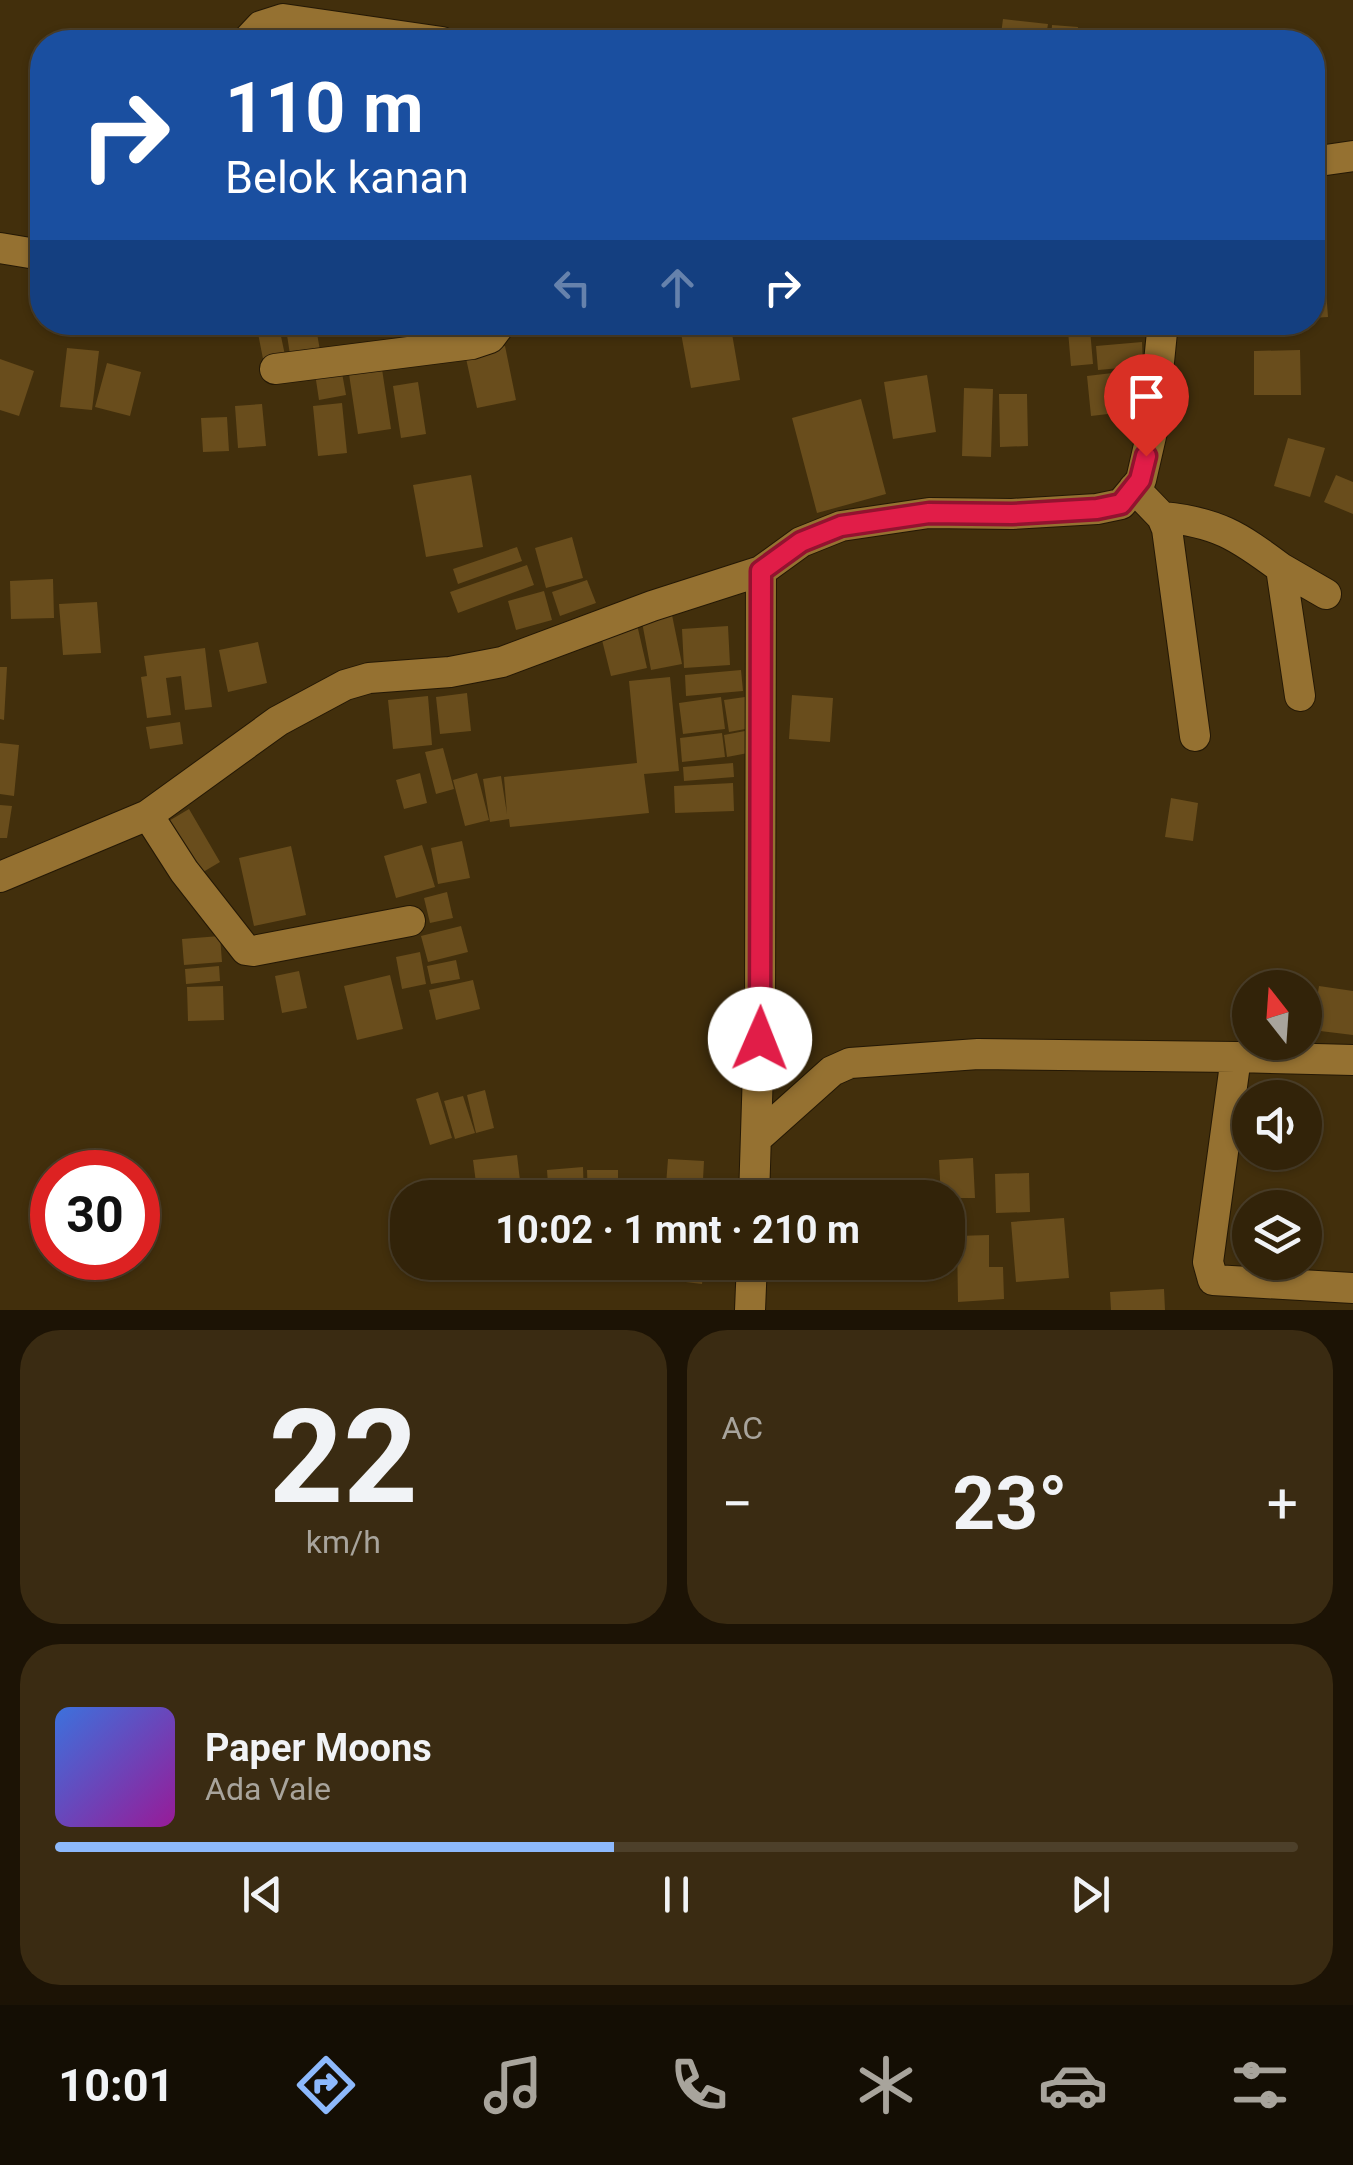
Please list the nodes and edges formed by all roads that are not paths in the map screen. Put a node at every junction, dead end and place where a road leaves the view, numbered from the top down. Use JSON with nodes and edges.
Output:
{"nodes":[{"id":1,"x":257,"y":30,"type":"edge"},
{"id":2,"x":355,"y":30,"type":"edge"},
{"id":3,"x":1353,"y":156,"type":"edge"},
{"id":4,"x":1325,"y":160,"type":"edge"},
{"id":5,"x":0,"y":248,"type":"edge"},
{"id":6,"x":30,"y":253,"type":"edge"},
{"id":7,"x":492,"y":335,"type":"edge"},
{"id":8,"x":1162,"y":335,"type":"edge"},
{"id":9,"x":275,"y":370,"type":"dead end"},
{"id":10,"x":1134,"y":488,"type":"junction"},
{"id":11,"x":1162,"y":517,"type":"junction"},
{"id":12,"x":1281,"y":568,"type":"junction"},
{"id":13,"x":761,"y":571,"type":"junction"},
{"id":14,"x":1326,"y":594,"type":"dead end"},
{"id":15,"x":1300,"y":696,"type":"dead end"},
{"id":16,"x":1195,"y":736,"type":"dead end"},
{"id":17,"x":148,"y":815,"type":"junction"},
{"id":18,"x":0,"y":878,"type":"edge"},
{"id":19,"x":410,"y":921,"type":"dead end"},
{"id":20,"x":1232,"y":1057,"type":"edge"},
{"id":21,"x":1322,"y":1059,"type":"edge"},
{"id":22,"x":1236,"y":1060,"type":"edge"},
{"id":23,"x":1353,"y":1060,"type":"edge"},
{"id":24,"x":757,"y":1138,"type":"junction"},
{"id":25,"x":755,"y":1180,"type":"edge"},
{"id":26,"x":751,"y":1280,"type":"edge"},
{"id":27,"x":1353,"y":1288,"type":"edge"},
{"id":28,"x":750,"y":1310,"type":"edge"}],
"edges":[{"from":1,"to":2,"type":"street"},
{"from":3,"to":4,"type":"street"},
{"from":5,"to":6,"type":"street"},
{"from":7,"to":9,"type":"street"},
{"from":8,"to":10,"type":"street"},
{"from":10,"to":11,"type":"street"},
{"from":10,"to":13,"type":"street"},
{"from":11,"to":12,"type":"street"},
{"from":11,"to":16,"type":"street"},
{"from":12,"to":14,"type":"street"},
{"from":12,"to":15,"type":"street"},
{"from":13,"to":17,"type":"street"},
{"from":13,"to":24,"type":"street"},
{"from":17,"to":18,"type":"street"},
{"from":17,"to":19,"type":"street"},
{"from":20,"to":24,"type":"street"},
{"from":21,"to":23,"type":"street"},
{"from":22,"to":27,"type":"street"},
{"from":24,"to":25,"type":"street"},
{"from":26,"to":28,"type":"street"}]}
